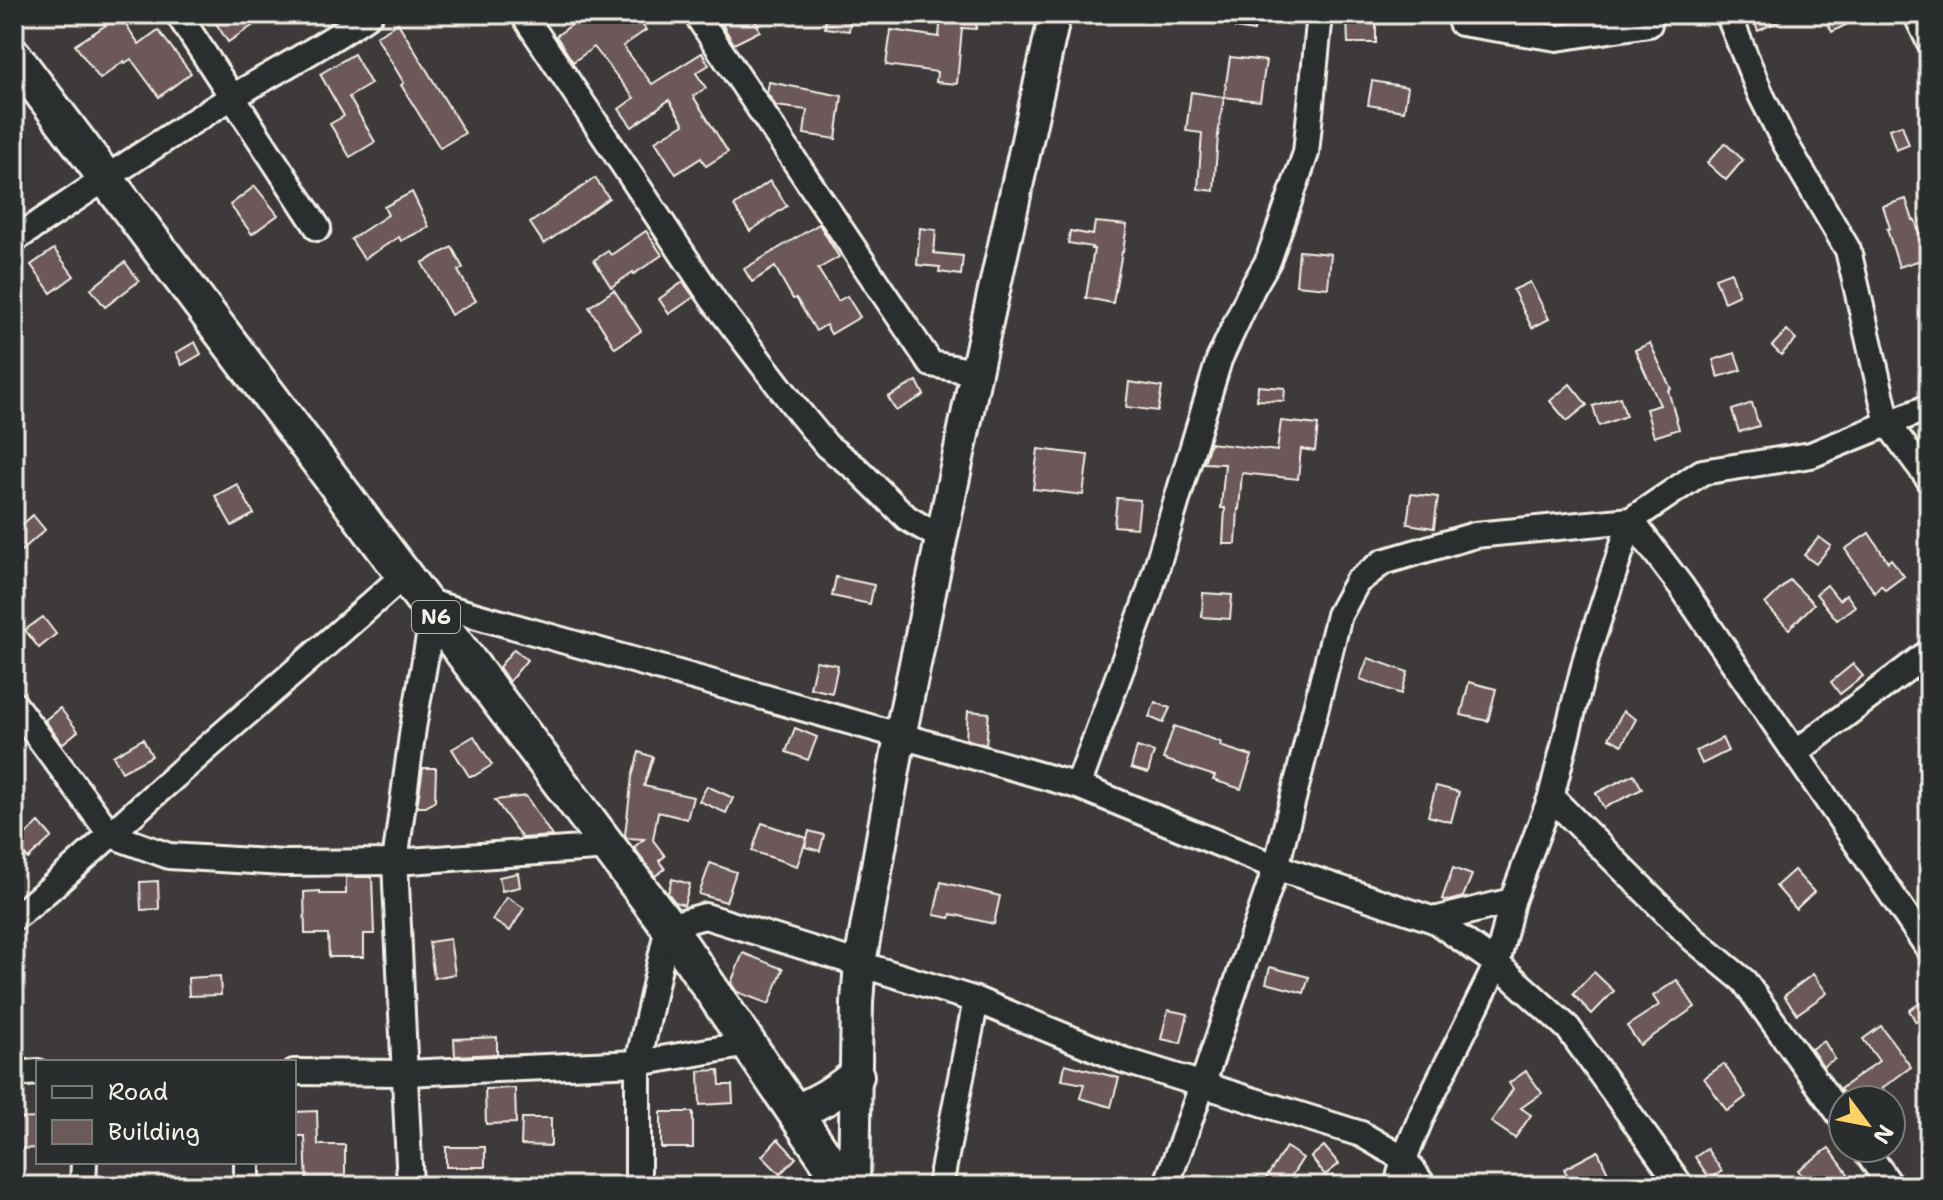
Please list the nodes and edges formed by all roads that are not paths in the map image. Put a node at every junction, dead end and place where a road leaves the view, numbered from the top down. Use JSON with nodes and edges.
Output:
{"nodes":[{"id":1,"x":178,"y":14,"type":"edge"},
{"id":2,"x":370,"y":14,"type":"edge"},
{"id":3,"x":523,"y":14,"type":"edge"},
{"id":4,"x":696,"y":14,"type":"edge"},
{"id":5,"x":1055,"y":14,"type":"edge"},
{"id":6,"x":1320,"y":14,"type":"edge"},
{"id":7,"x":1463,"y":14,"type":"edge"},
{"id":8,"x":1728,"y":14,"type":"edge"},
{"id":9,"x":1916,"y":14,"type":"edge"},
{"id":10,"x":341,"y":22,"type":"edge"},
{"id":11,"x":1649,"y":24,"type":"dead end"},
{"id":12,"x":1929,"y":41,"type":"edge"},
{"id":13,"x":14,"y":56,"type":"edge"},
{"id":14,"x":232,"y":97,"type":"junction"},
{"id":15,"x":107,"y":177,"type":"junction"},
{"id":16,"x":318,"y":228,"type":"dead end"},
{"id":17,"x":14,"y":240,"type":"edge"},
{"id":18,"x":976,"y":372,"type":"junction"},
{"id":19,"x":1929,"y":407,"type":"edge"},
{"id":20,"x":1888,"y":424,"type":"junction"},
{"id":21,"x":1929,"y":479,"type":"edge"},
{"id":22,"x":1631,"y":520,"type":"junction"},
{"id":23,"x":941,"y":538,"type":"junction"},
{"id":24,"x":420,"y":597,"type":"junction"},
{"id":25,"x":1929,"y":652,"type":"edge"},
{"id":26,"x":14,"y":704,"type":"edge"},
{"id":27,"x":900,"y":736,"type":"junction"},
{"id":28,"x":1795,"y":753,"type":"junction"},
{"id":29,"x":1078,"y":786,"type":"junction"},
{"id":30,"x":1551,"y":797,"type":"junction"},
{"id":31,"x":111,"y":835,"type":"junction"},
{"id":32,"x":609,"y":847,"type":"junction"},
{"id":33,"x":395,"y":862,"type":"junction"},
{"id":34,"x":1276,"y":867,"type":"junction"},
{"id":35,"x":1512,"y":901,"type":"junction"},
{"id":36,"x":14,"y":918,"type":"edge"},
{"id":37,"x":1434,"y":920,"type":"junction"},
{"id":38,"x":668,"y":926,"type":"junction"},
{"id":39,"x":1929,"y":949,"type":"edge"},
{"id":40,"x":860,"y":963,"type":"junction"},
{"id":41,"x":1497,"y":964,"type":"junction"},
{"id":42,"x":976,"y":1000,"type":"junction"},
{"id":43,"x":749,"y":1044,"type":"junction"},
{"id":44,"x":638,"y":1063,"type":"junction"},
{"id":45,"x":36,"y":1072,"type":"edge"},
{"id":46,"x":296,"y":1072,"type":"edge"},
{"id":47,"x":405,"y":1073,"type":"junction"},
{"id":48,"x":14,"y":1074,"type":"edge"},
{"id":49,"x":856,"y":1076,"type":"junction"},
{"id":50,"x":1203,"y":1083,"type":"junction"},
{"id":51,"x":1827,"y":1097,"type":"edge"},
{"id":52,"x":795,"y":1112,"type":"junction"},
{"id":53,"x":1404,"y":1159,"type":"junction"},
{"id":54,"x":84,"y":1164,"type":"edge"},
{"id":55,"x":247,"y":1164,"type":"edge"},
{"id":56,"x":1875,"y":1164,"type":"edge"},
{"id":57,"x":83,"y":1186,"type":"edge"},
{"id":58,"x":247,"y":1186,"type":"edge"},
{"id":59,"x":410,"y":1186,"type":"edge"},
{"id":60,"x":638,"y":1186,"type":"edge"},
{"id":61,"x":845,"y":1186,"type":"edge"},
{"id":62,"x":854,"y":1186,"type":"edge"},
{"id":63,"x":940,"y":1186,"type":"edge"},
{"id":64,"x":1166,"y":1186,"type":"edge"},
{"id":65,"x":1397,"y":1186,"type":"edge"},
{"id":66,"x":1424,"y":1186,"type":"edge"},
{"id":67,"x":1681,"y":1186,"type":"edge"},
{"id":68,"x":1891,"y":1186,"type":"edge"}],
"edges":[{"from":1,"to":14,"type":"street"},
{"from":2,"to":10,"type":"street"},
{"from":3,"to":23,"type":"street"},
{"from":4,"to":18,"type":"street"},
{"from":5,"to":18,"type":"main road"},
{"from":6,"to":29,"type":"street"},
{"from":7,"to":11,"type":"street"},
{"from":8,"to":20,"type":"street"},
{"from":9,"to":12,"type":"street"},
{"from":10,"to":14,"type":"street"},
{"from":13,"to":15,"type":"highway","number":"N6"},
{"from":14,"to":15,"type":"street"},
{"from":14,"to":16,"type":"street"},
{"from":15,"to":17,"type":"street"},
{"from":15,"to":24,"type":"highway","number":"N6"},
{"from":18,"to":23,"type":"main road"},
{"from":19,"to":20,"type":"street"},
{"from":20,"to":21,"type":"street"},
{"from":20,"to":22,"type":"street"},
{"from":22,"to":28,"type":"street"},
{"from":22,"to":30,"type":"street"},
{"from":22,"to":34,"type":"street"},
{"from":23,"to":27,"type":"main road"},
{"from":24,"to":27,"type":"street"},
{"from":24,"to":31,"type":"street"},
{"from":24,"to":32,"type":"highway","number":"N6"},
{"from":24,"to":33,"type":"street"},
{"from":25,"to":28,"type":"street"},
{"from":26,"to":31,"type":"street"},
{"from":27,"to":29,"type":"street"},
{"from":27,"to":40,"type":"main road"},
{"from":28,"to":39,"type":"street"},
{"from":29,"to":34,"type":"street"},
{"from":30,"to":35,"type":"street"},
{"from":30,"to":51,"type":"street"},
{"from":31,"to":33,"type":"street"},
{"from":31,"to":36,"type":"street"},
{"from":32,"to":33,"type":"street"},
{"from":32,"to":38,"type":"highway","number":"N6"},
{"from":33,"to":47,"type":"street"},
{"from":34,"to":37,"type":"street"},
{"from":34,"to":50,"type":"street"},
{"from":35,"to":37,"type":"street"},
{"from":35,"to":41,"type":"street"},
{"from":37,"to":41,"type":"street"},
{"from":38,"to":40,"type":"street"},
{"from":38,"to":43,"type":"highway","number":"N6"},
{"from":38,"to":44,"type":"street"},
{"from":40,"to":42,"type":"street"},
{"from":40,"to":49,"type":"main road"},
{"from":41,"to":53,"type":"street"},
{"from":41,"to":67,"type":"street"},
{"from":42,"to":50,"type":"street"},
{"from":42,"to":63,"type":"street"},
{"from":43,"to":44,"type":"street"},
{"from":43,"to":52,"type":"highway","number":"N6"},
{"from":44,"to":47,"type":"street"},
{"from":44,"to":60,"type":"street"},
{"from":45,"to":48,"type":"street"},
{"from":46,"to":47,"type":"street"},
{"from":47,"to":59,"type":"street"},
{"from":49,"to":52,"type":"highway"},
{"from":49,"to":62,"type":"main road"},
{"from":50,"to":53,"type":"street"},
{"from":50,"to":64,"type":"street"},
{"from":52,"to":61,"type":"highway","number":"N6"},
{"from":53,"to":65,"type":"street"},
{"from":53,"to":66,"type":"street"},
{"from":54,"to":57,"type":"street"},
{"from":55,"to":58,"type":"street"},
{"from":56,"to":68,"type":"street"}]}
